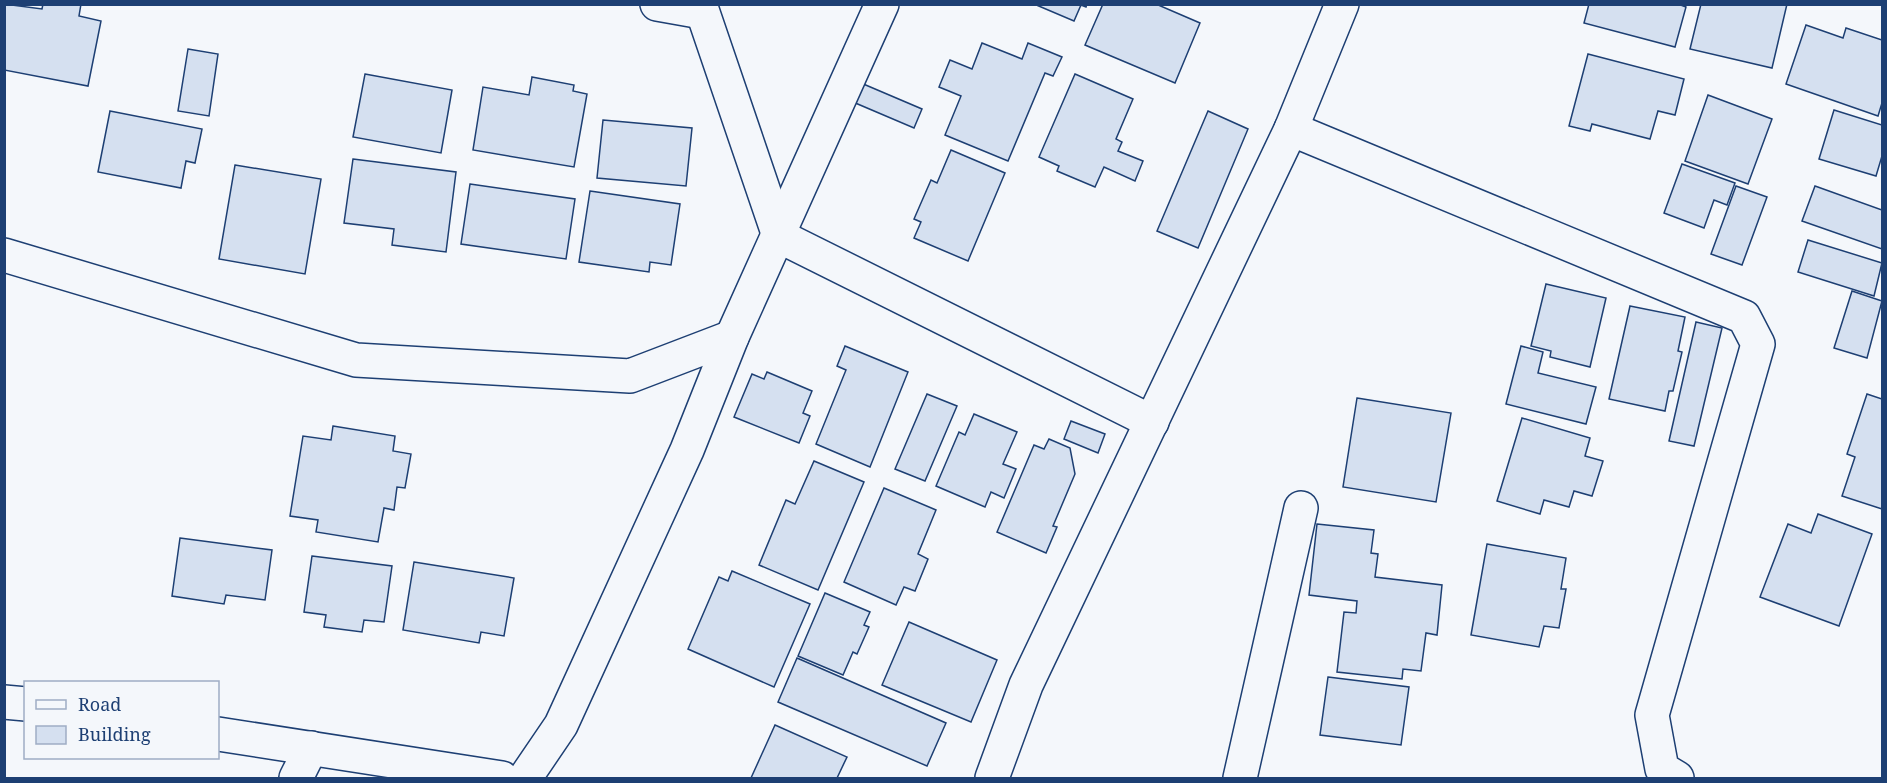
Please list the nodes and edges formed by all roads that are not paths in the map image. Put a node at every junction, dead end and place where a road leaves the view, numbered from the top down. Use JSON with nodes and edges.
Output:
{"nodes":[{"id":1,"x":657,"y":4,"type":"edge"},
{"id":2,"x":882,"y":4,"type":"edge"},
{"id":3,"x":1342,"y":4,"type":"edge"},
{"id":4,"x":701,"y":8,"type":"edge"},
{"id":5,"x":1291,"y":129,"type":"junction"},
{"id":6,"x":779,"y":236,"type":"junction"},
{"id":7,"x":4,"y":255,"type":"edge"},
{"id":8,"x":732,"y":337,"type":"junction"},
{"id":9,"x":1152,"y":422,"type":"junction"},
{"id":10,"x":1301,"y":508,"type":"dead end"},
{"id":11,"x":4,"y":702,"type":"edge"},
{"id":12,"x":24,"y":704,"type":"edge"},
{"id":13,"x":219,"y":734,"type":"edge"},
{"id":14,"x":311,"y":748,"type":"junction"},
{"id":15,"x":296,"y":778,"type":"edge"},
{"id":16,"x":502,"y":778,"type":"edge"},
{"id":17,"x":525,"y":778,"type":"edge"},
{"id":18,"x":992,"y":778,"type":"edge"},
{"id":19,"x":1240,"y":778,"type":"edge"},
{"id":20,"x":1677,"y":778,"type":"edge"}],
"edges":[{"from":1,"to":4,"type":"street"},
{"from":2,"to":6,"type":"street"},
{"from":3,"to":5,"type":"street"},
{"from":4,"to":6,"type":"street"},
{"from":5,"to":9,"type":"street"},
{"from":5,"to":20,"type":"street"},
{"from":6,"to":8,"type":"street"},
{"from":6,"to":9,"type":"street"},
{"from":7,"to":8,"type":"street"},
{"from":8,"to":17,"type":"street"},
{"from":9,"to":18,"type":"street"},
{"from":10,"to":19,"type":"street"},
{"from":11,"to":12,"type":"street"},
{"from":13,"to":14,"type":"street"},
{"from":14,"to":15,"type":"street"},
{"from":14,"to":16,"type":"street"}]}
